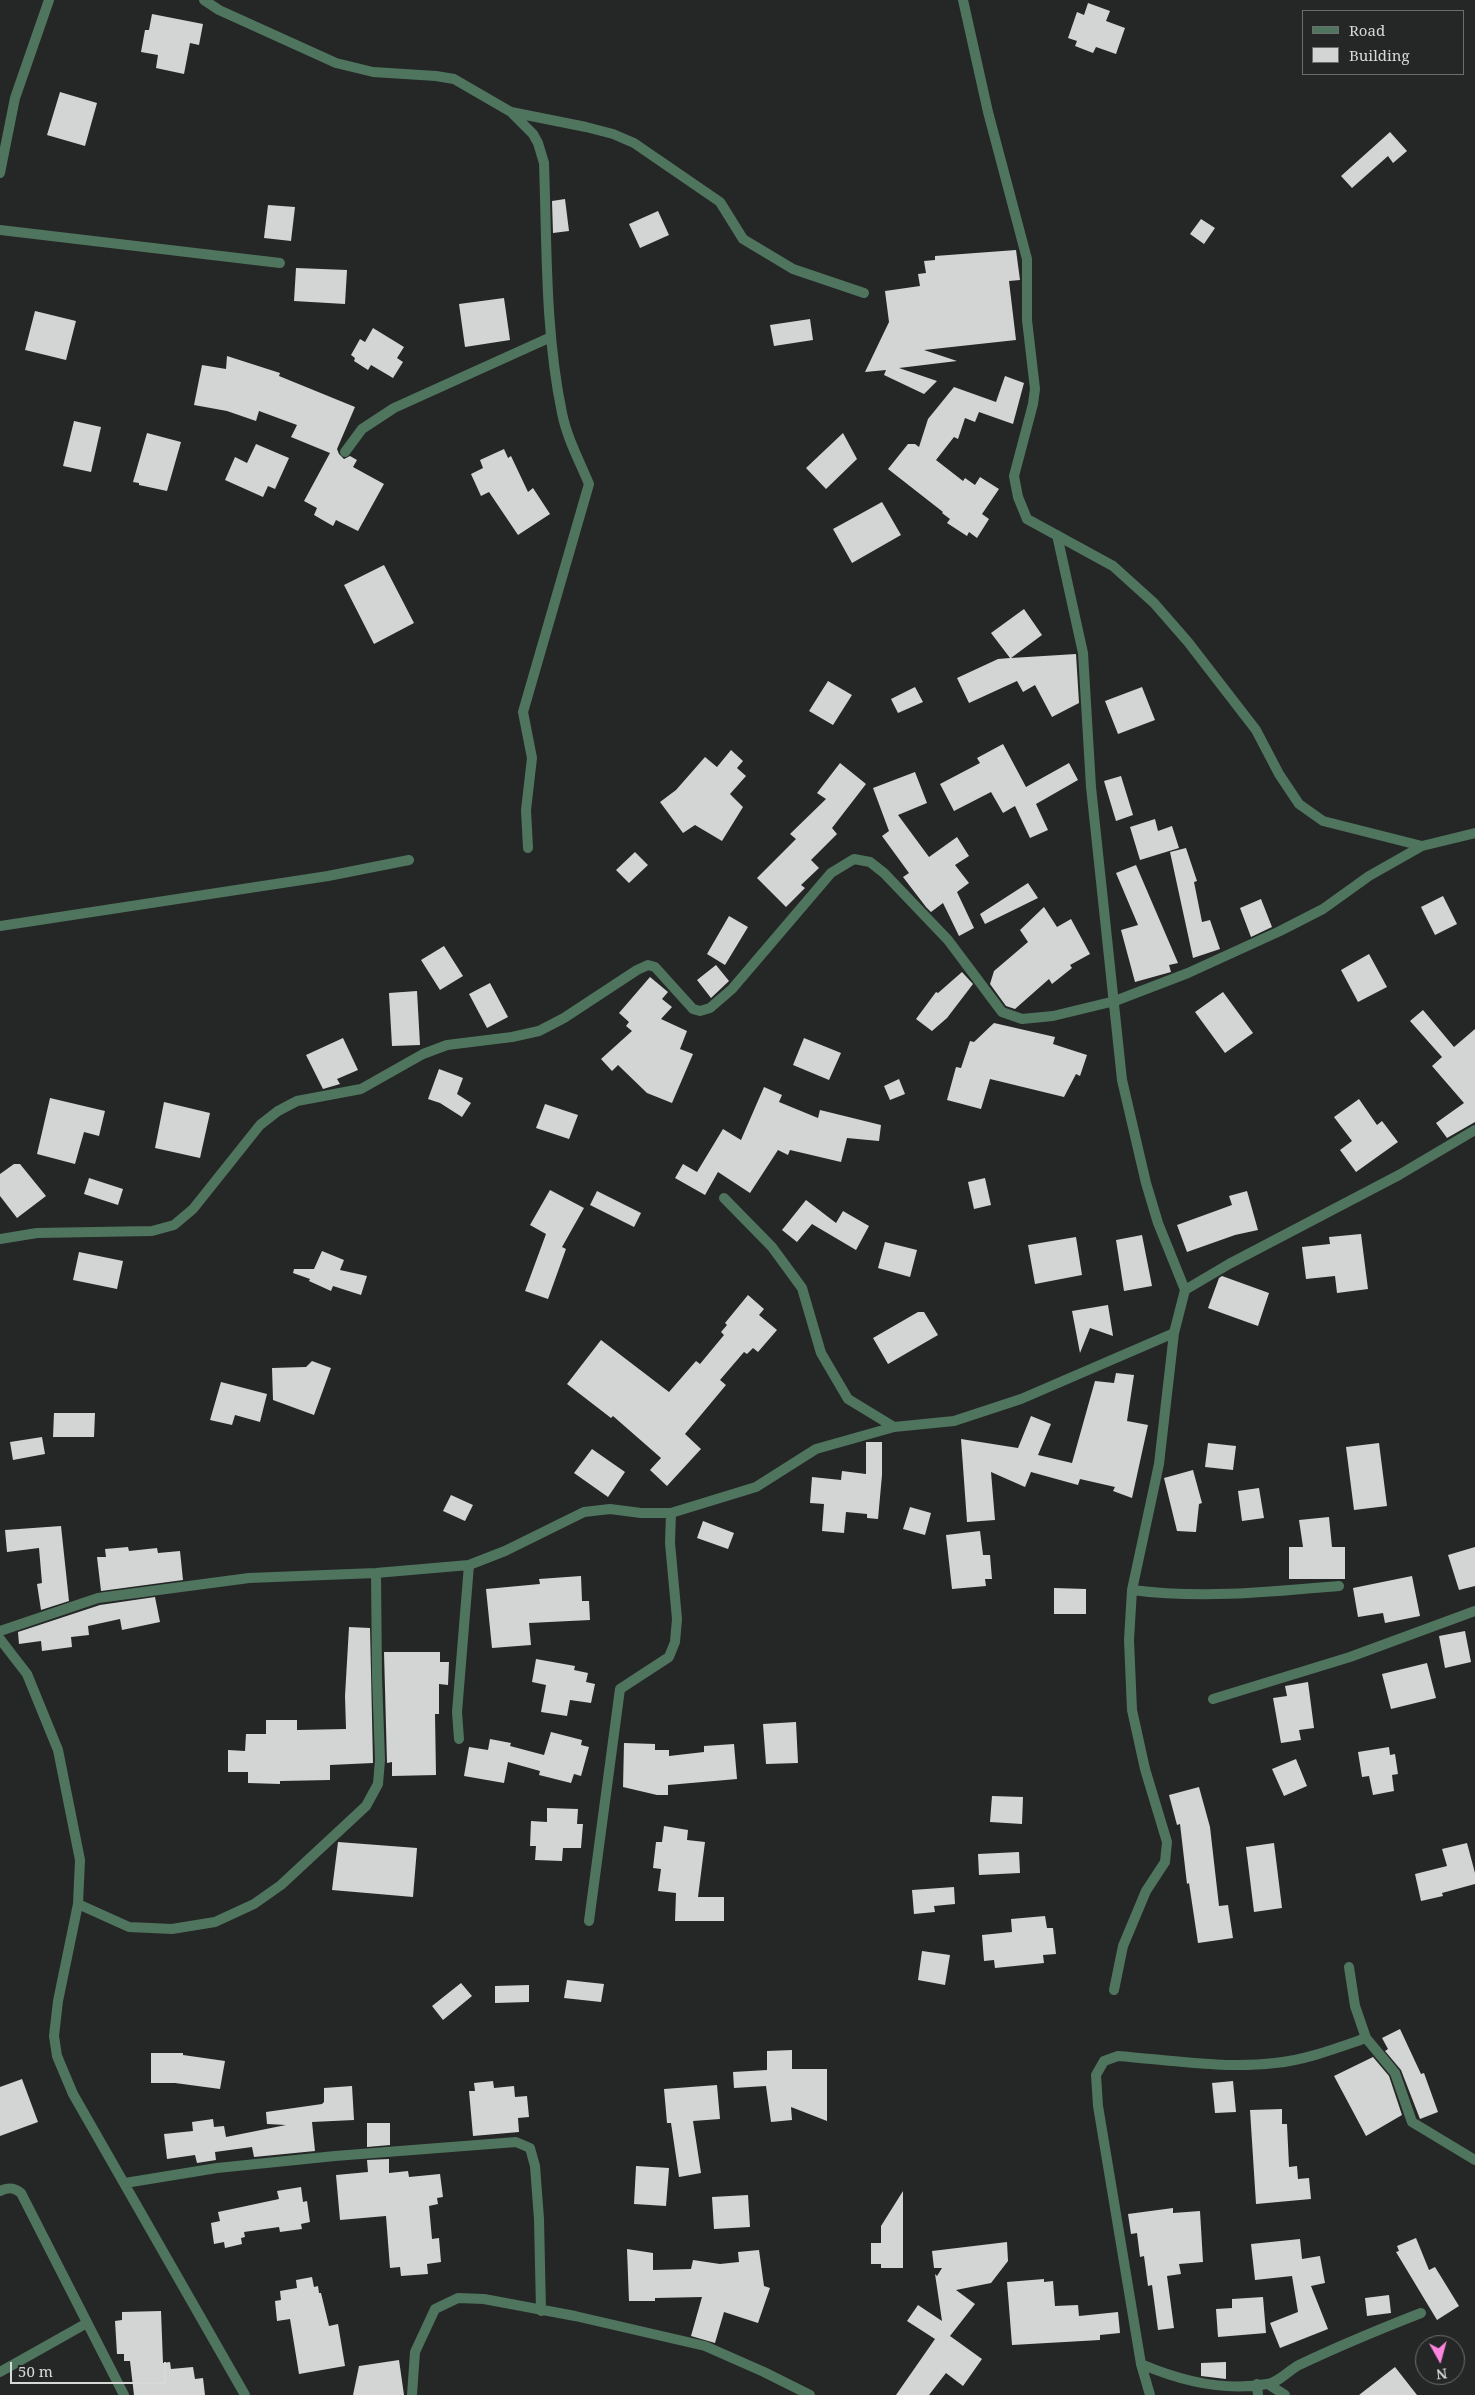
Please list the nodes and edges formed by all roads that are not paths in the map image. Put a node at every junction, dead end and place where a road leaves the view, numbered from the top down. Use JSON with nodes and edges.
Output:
{"nodes":[{"id":1,"x":49,"y":0,"type":"edge"},
{"id":2,"x":204,"y":0,"type":"edge"},
{"id":3,"x":963,"y":0,"type":"edge"},
{"id":4,"x":511,"y":112,"type":"junction"},
{"id":5,"x":0,"y":173,"type":"edge"},
{"id":6,"x":0,"y":230,"type":"edge"},
{"id":7,"x":280,"y":262,"type":"dead end"},
{"id":8,"x":864,"y":293,"type":"dead end"},
{"id":9,"x":551,"y":337,"type":"junction"},
{"id":10,"x":345,"y":452,"type":"dead end"},
{"id":11,"x":1057,"y":535,"type":"junction"},
{"id":12,"x":1475,"y":833,"type":"edge"},
{"id":13,"x":1422,"y":846,"type":"junction"},
{"id":14,"x":528,"y":848,"type":"dead end"},
{"id":15,"x":410,"y":860,"type":"dead end"},
{"id":16,"x":0,"y":926,"type":"edge"},
{"id":17,"x":1115,"y":1001,"type":"junction"},
{"id":18,"x":1475,"y":1130,"type":"edge"},
{"id":19,"x":724,"y":1198,"type":"dead end"},
{"id":20,"x":0,"y":1239,"type":"edge"},
{"id":21,"x":1185,"y":1290,"type":"junction"},
{"id":22,"x":1174,"y":1333,"type":"junction"},
{"id":23,"x":894,"y":1427,"type":"junction"},
{"id":24,"x":671,"y":1513,"type":"junction"},
{"id":25,"x":469,"y":1564,"type":"junction"},
{"id":26,"x":376,"y":1573,"type":"junction"},
{"id":27,"x":1339,"y":1586,"type":"dead end"},
{"id":28,"x":1132,"y":1590,"type":"junction"},
{"id":29,"x":1475,"y":1611,"type":"edge"},
{"id":30,"x":0,"y":1631,"type":"edge"},
{"id":31,"x":0,"y":1639,"type":"edge"},
{"id":32,"x":1213,"y":1699,"type":"dead end"},
{"id":33,"x":459,"y":1739,"type":"dead end"},
{"id":34,"x":78,"y":1904,"type":"junction"},
{"id":35,"x":589,"y":1921,"type":"dead end"},
{"id":36,"x":1349,"y":1967,"type":"dead end"},
{"id":37,"x":1114,"y":1990,"type":"dead end"},
{"id":38,"x":1366,"y":2038,"type":"junction"},
{"id":39,"x":1475,"y":2160,"type":"edge"},
{"id":40,"x":125,"y":2183,"type":"junction"},
{"id":41,"x":0,"y":2191,"type":"edge"},
{"id":42,"x":541,"y":2311,"type":"junction"},
{"id":43,"x":1421,"y":2312,"type":"dead end"},
{"id":44,"x":87,"y":2323,"type":"junction"},
{"id":45,"x":1141,"y":2364,"type":"junction"},
{"id":46,"x":0,"y":2372,"type":"edge"},
{"id":47,"x":1268,"y":2384,"type":"junction"},
{"id":48,"x":1258,"y":2390,"type":"edge"},
{"id":49,"x":124,"y":2395,"type":"edge"},
{"id":50,"x":245,"y":2395,"type":"edge"},
{"id":51,"x":412,"y":2395,"type":"edge"},
{"id":52,"x":810,"y":2395,"type":"edge"},
{"id":53,"x":1150,"y":2395,"type":"edge"},
{"id":54,"x":1285,"y":2395,"type":"edge"}],
"edges":[{"from":1,"to":5,"type":"street"},
{"from":2,"to":4,"type":"street"},
{"from":3,"to":11,"type":"street"},
{"from":4,"to":8,"type":"street"},
{"from":4,"to":9,"type":"street"},
{"from":6,"to":7,"type":"street"},
{"from":9,"to":10,"type":"street"},
{"from":9,"to":14,"type":"street"},
{"from":11,"to":13,"type":"street"},
{"from":11,"to":17,"type":"street"},
{"from":12,"to":13,"type":"street"},
{"from":13,"to":17,"type":"street"},
{"from":15,"to":16,"type":"street"},
{"from":17,"to":20,"type":"street"},
{"from":17,"to":21,"type":"street"},
{"from":18,"to":21,"type":"street"},
{"from":19,"to":23,"type":"street"},
{"from":21,"to":22,"type":"street"},
{"from":22,"to":23,"type":"street"},
{"from":22,"to":28,"type":"street"},
{"from":23,"to":24,"type":"street"},
{"from":24,"to":25,"type":"street"},
{"from":24,"to":35,"type":"street"},
{"from":25,"to":26,"type":"street"},
{"from":25,"to":33,"type":"street"},
{"from":26,"to":30,"type":"street"},
{"from":26,"to":34,"type":"street"},
{"from":27,"to":28,"type":"street"},
{"from":28,"to":37,"type":"street"},
{"from":29,"to":32,"type":"street"},
{"from":31,"to":34,"type":"street"},
{"from":34,"to":40,"type":"street"},
{"from":36,"to":38,"type":"street"},
{"from":38,"to":39,"type":"street"},
{"from":38,"to":45,"type":"street"},
{"from":40,"to":42,"type":"street"},
{"from":40,"to":50,"type":"street"},
{"from":41,"to":44,"type":"street"},
{"from":42,"to":51,"type":"street"},
{"from":42,"to":52,"type":"street"},
{"from":43,"to":47,"type":"street"},
{"from":44,"to":46,"type":"street"},
{"from":44,"to":49,"type":"street"},
{"from":45,"to":48,"type":"street"},
{"from":45,"to":53,"type":"street"},
{"from":47,"to":48,"type":"street"},
{"from":47,"to":54,"type":"street"}]}
